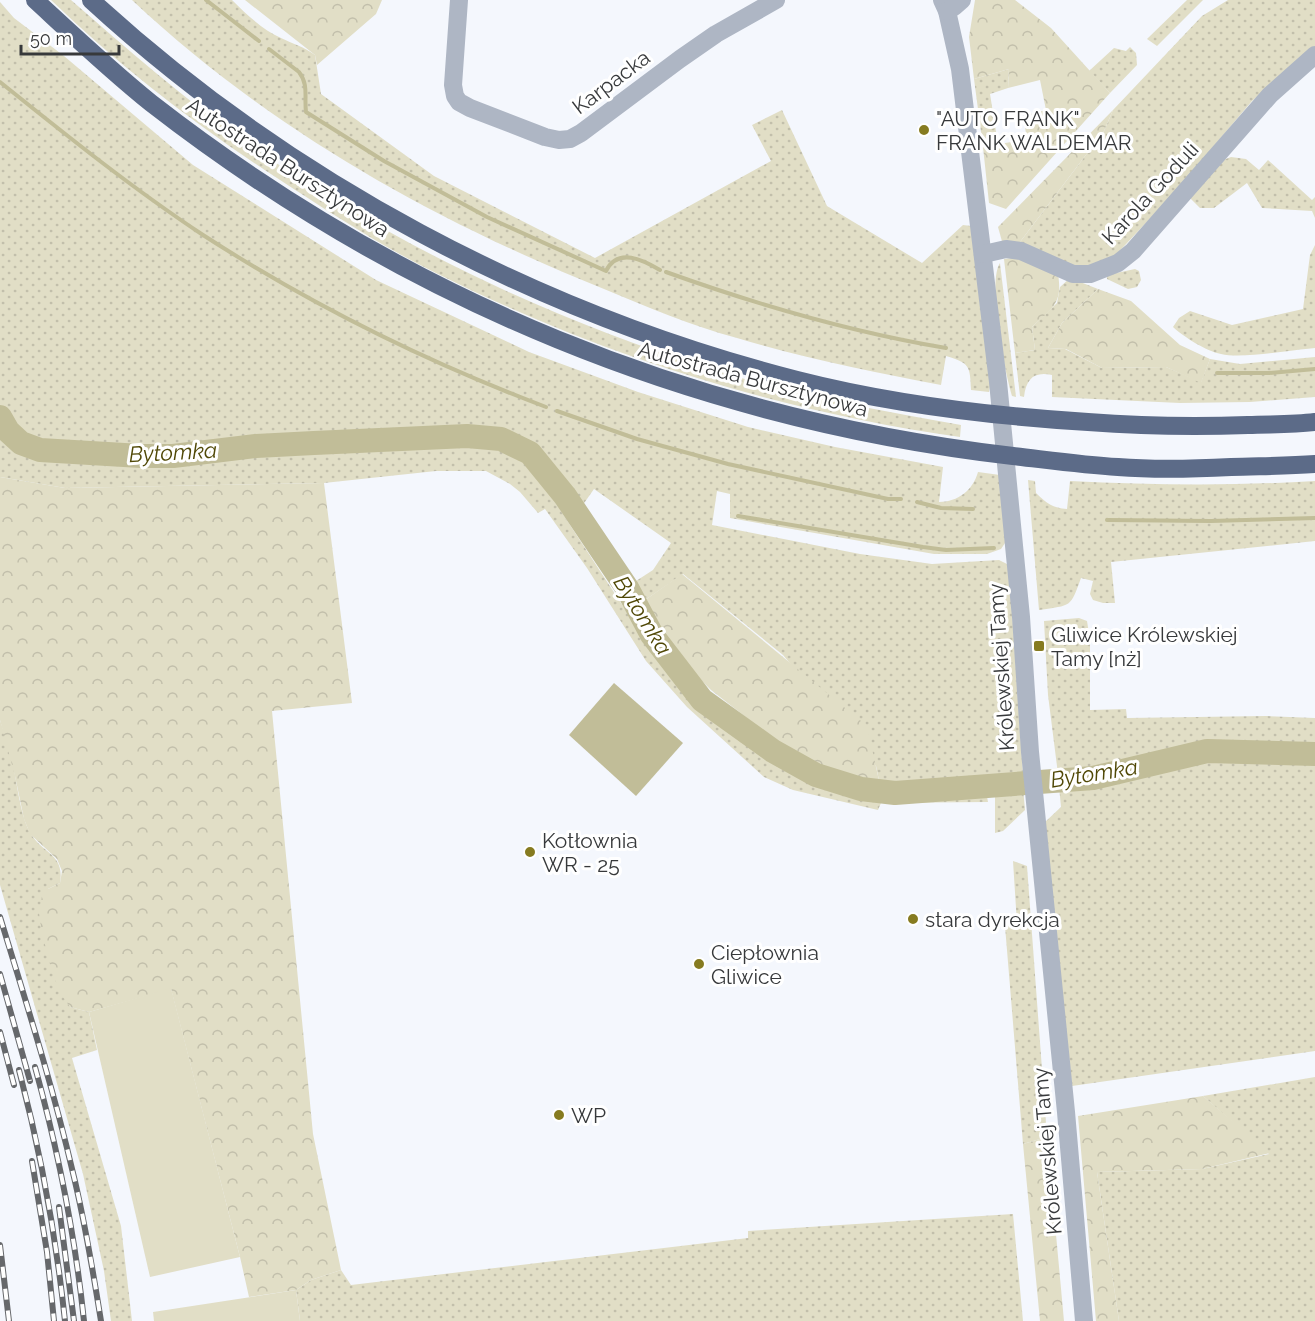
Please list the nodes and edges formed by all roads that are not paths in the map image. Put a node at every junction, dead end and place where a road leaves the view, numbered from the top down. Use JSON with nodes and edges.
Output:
{"nodes":[{"id":1,"x":35,"y":0,"type":"edge"},
{"id":2,"x":91,"y":0,"type":"edge"},
{"id":3,"x":459,"y":0,"type":"edge"},
{"id":4,"x":776,"y":0,"type":"edge"},
{"id":5,"x":962,"y":0,"type":"edge"},
{"id":6,"x":944,"y":6,"type":"edge"},
{"id":7,"x":1315,"y":55,"type":"edge"},
{"id":8,"x":984,"y":254,"type":"junction"},
{"id":9,"x":1315,"y":422,"type":"edge"},
{"id":10,"x":1315,"y":464,"type":"edge"},
{"id":11,"x":1084,"y":1321,"type":"edge"}],
"edges":[{"from":1,"to":10,"type":"highway","name":"Autostrada Bursztynowa"},
{"from":2,"to":9,"type":"highway","name":"Autostrada Bursztynowa"},
{"from":3,"to":4,"type":"street","name":"Karpacka"},
{"from":5,"to":6,"type":"street"},
{"from":6,"to":8,"type":"street","name":"Królewskiej Tamy"},
{"from":7,"to":8,"type":"street","name":"Karola Goduli"},
{"from":8,"to":11,"type":"street","name":"Królewskiej Tamy"}]}
